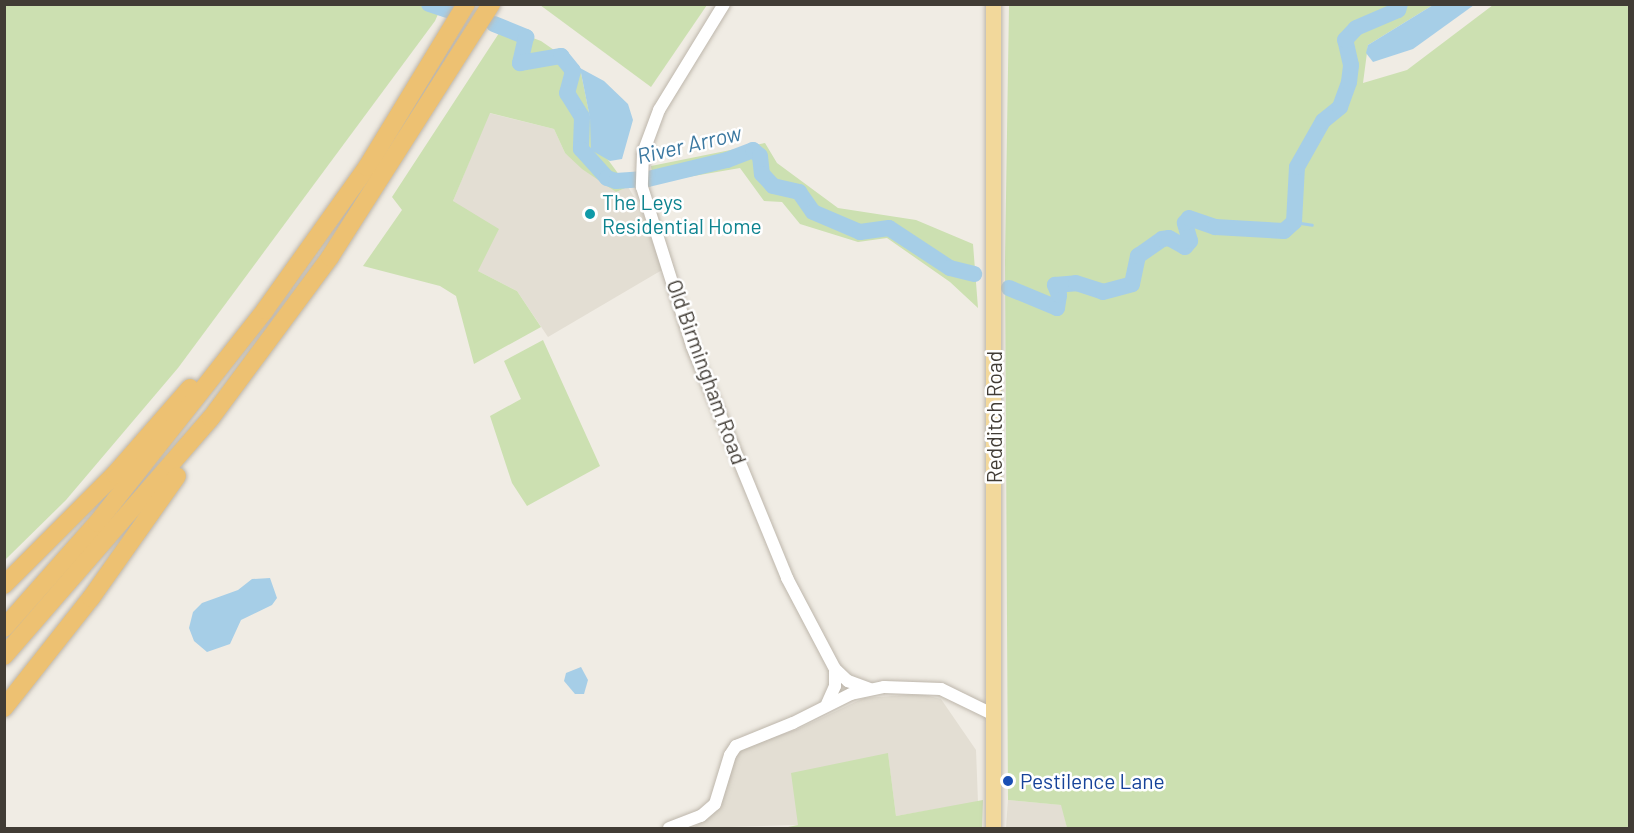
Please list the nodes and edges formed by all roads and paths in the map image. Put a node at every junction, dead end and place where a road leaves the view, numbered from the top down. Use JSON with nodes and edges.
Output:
{"nodes":[{"id":1,"x":466,"y":4,"type":"edge"},
{"id":2,"x":491,"y":4,"type":"edge"},
{"id":3,"x":724,"y":4,"type":"edge"},
{"id":4,"x":993,"y":4,"type":"edge"},
{"id":5,"x":265,"y":310,"type":"junction"},
{"id":6,"x":211,"y":418,"type":"junction"},
{"id":7,"x":4,"y":585,"type":"edge"},
{"id":8,"x":4,"y":628,"type":"edge"},
{"id":9,"x":4,"y":656,"type":"edge"},
{"id":10,"x":835,"y":669,"type":"junction"},
{"id":11,"x":870,"y":688,"type":"junction"},
{"id":12,"x":827,"y":704,"type":"junction"},
{"id":13,"x":4,"y":708,"type":"edge"},
{"id":14,"x":994,"y":715,"type":"junction"},
{"id":15,"x":669,"y":828,"type":"edge"},
{"id":16,"x":993,"y":828,"type":"edge"}],
"edges":[{"from":1,"to":5,"type":"highway"},
{"from":2,"to":6,"type":"highway"},
{"from":3,"to":10,"type":"street","name":"Old Birmingham Road"},
{"from":4,"to":14,"type":"main road","name":"Redditch Road"},
{"from":5,"to":7,"type":"highway"},
{"from":5,"to":8,"type":"highway"},
{"from":6,"to":9,"type":"highway"},
{"from":6,"to":13,"type":"highway"},
{"from":10,"to":11,"type":"street"},
{"from":10,"to":12,"type":"street"},
{"from":11,"to":12,"type":"street"},
{"from":11,"to":14,"type":"street"},
{"from":12,"to":15,"type":"street"},
{"from":14,"to":16,"type":"main road","name":"Redditch Road"}]}
